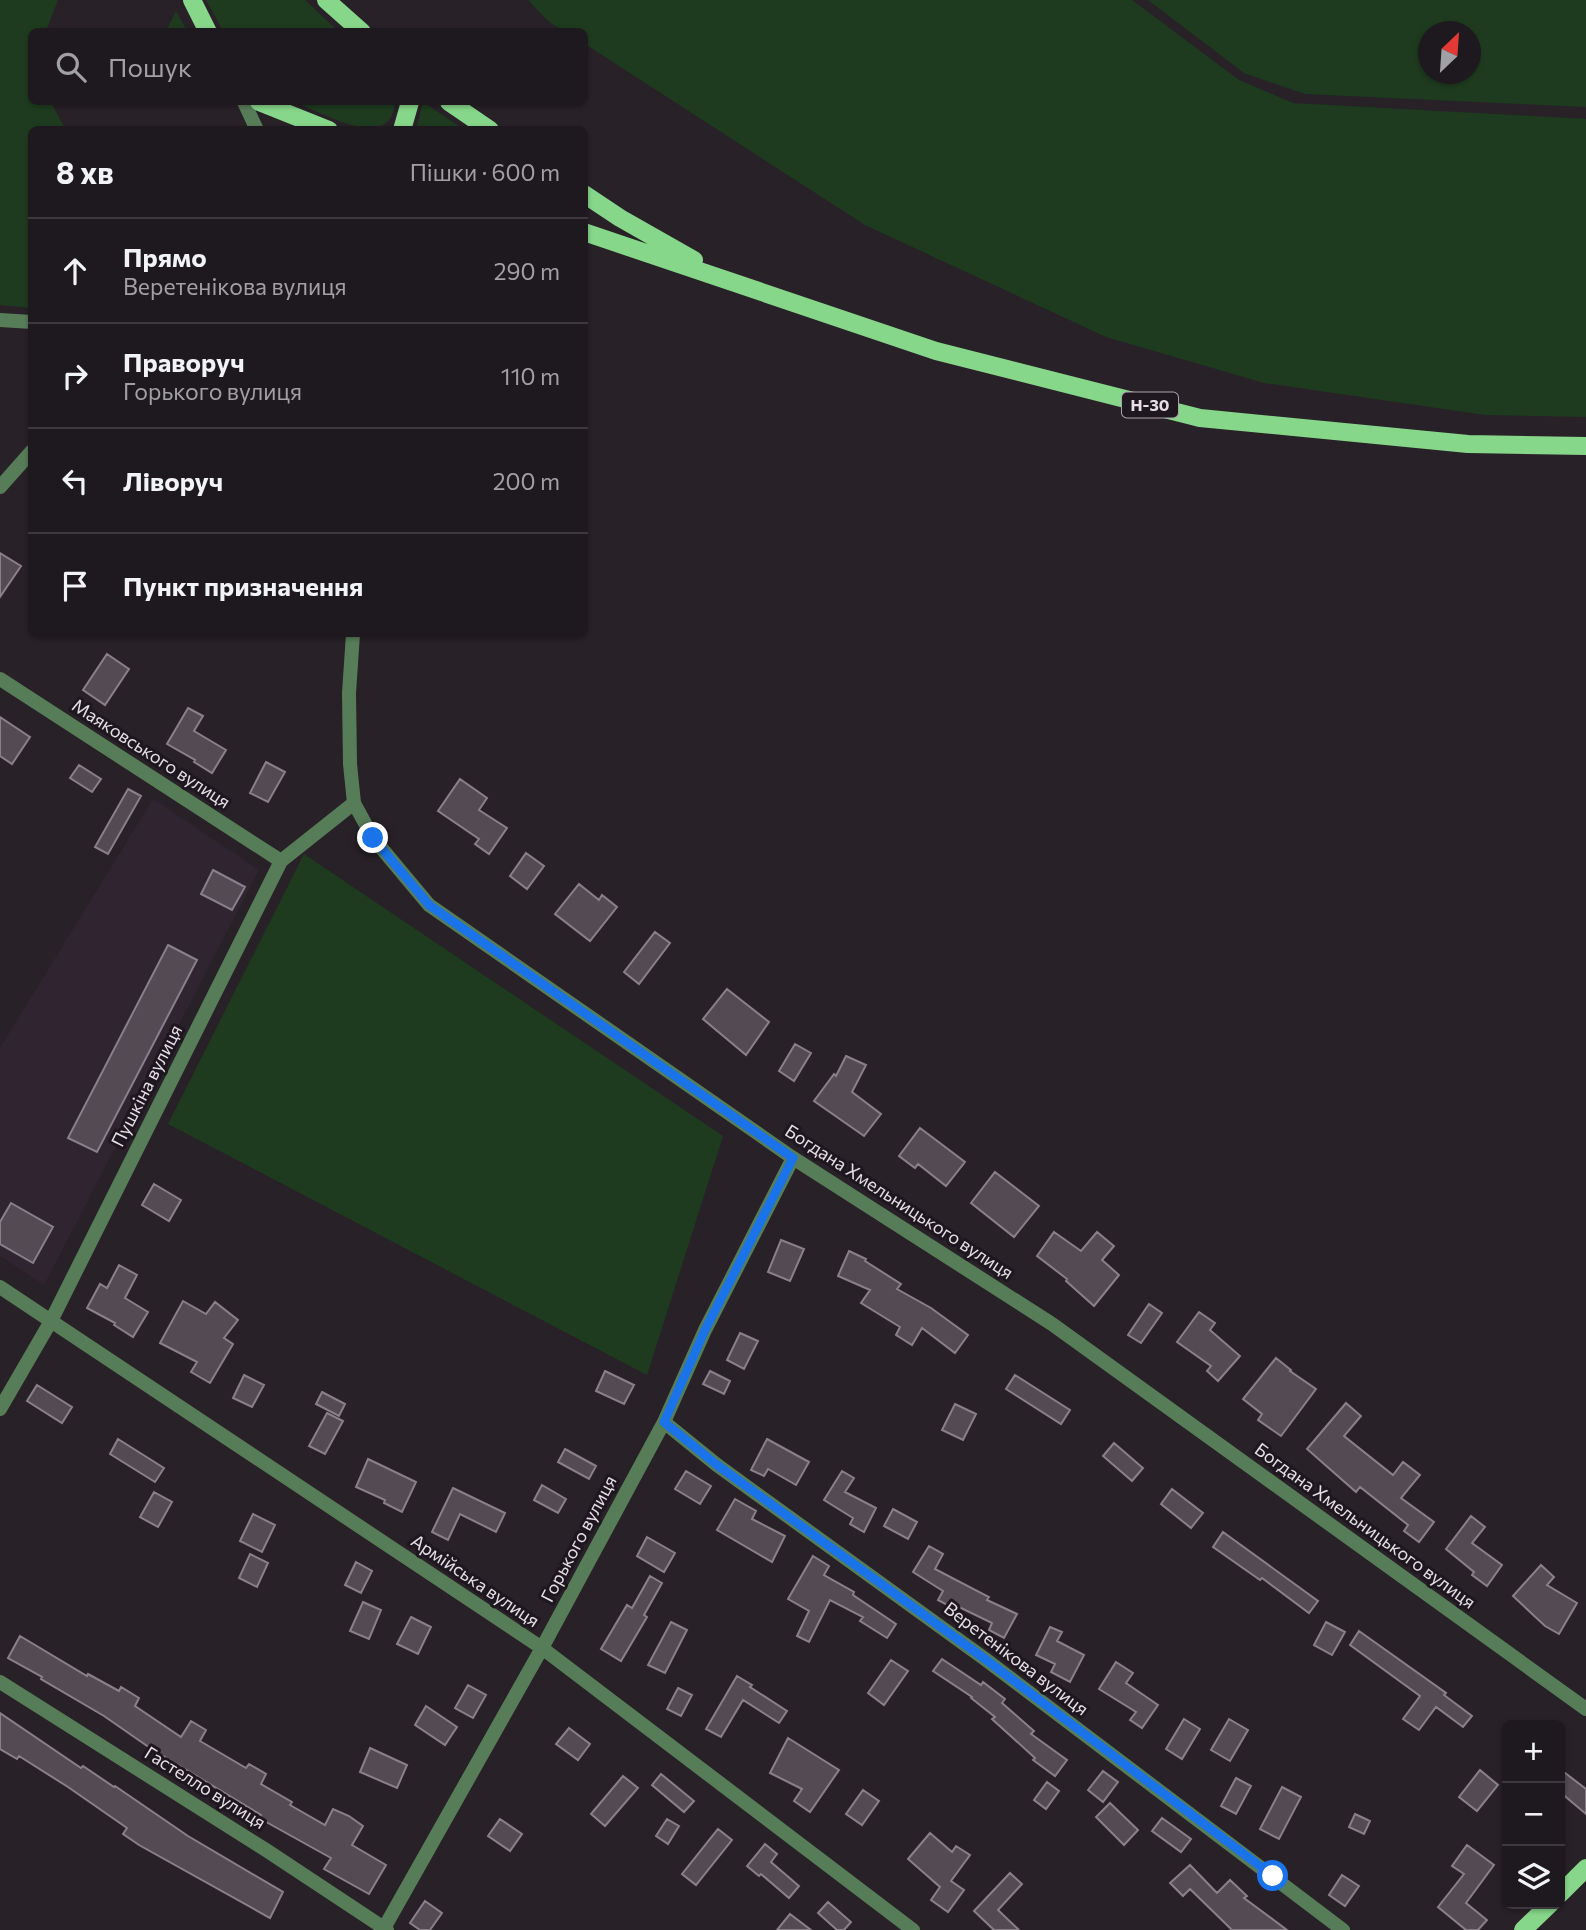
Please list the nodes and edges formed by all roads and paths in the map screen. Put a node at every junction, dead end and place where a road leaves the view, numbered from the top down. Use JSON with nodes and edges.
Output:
{"nodes":[{"id":1,"x":192,"y":0,"type":"edge"},
{"id":2,"x":326,"y":0,"type":"edge"},
{"id":3,"x":206,"y":28,"type":"edge"},
{"id":4,"x":358,"y":28,"type":"edge"},
{"id":5,"x":245,"y":105,"type":"edge"},
{"id":6,"x":266,"y":105,"type":"edge"},
{"id":7,"x":409,"y":105,"type":"edge"},
{"id":8,"x":453,"y":105,"type":"edge"},
{"id":9,"x":255,"y":126,"type":"edge"},
{"id":10,"x":319,"y":126,"type":"edge"},
{"id":11,"x":403,"y":126,"type":"edge"},
{"id":12,"x":484,"y":126,"type":"edge"},
{"id":13,"x":588,"y":197,"type":"edge"},
{"id":14,"x":588,"y":233,"type":"edge"},
{"id":15,"x":730,"y":281,"type":"junction"},
{"id":16,"x":0,"y":320,"type":"edge"},
{"id":17,"x":28,"y":322,"type":"edge"},
{"id":18,"x":1586,"y":446,"type":"edge"},
{"id":19,"x":28,"y":455,"type":"edge"},
{"id":20,"x":0,"y":487,"type":"edge"},
{"id":21,"x":353,"y":637,"type":"edge"},
{"id":22,"x":0,"y":679,"type":"edge"},
{"id":23,"x":354,"y":803,"type":"junction"},
{"id":24,"x":281,"y":861,"type":"junction"},
{"id":25,"x":793,"y":1158,"type":"junction"},
{"id":26,"x":0,"y":1287,"type":"edge"},
{"id":27,"x":51,"y":1321,"type":"junction"},
{"id":28,"x":0,"y":1409,"type":"edge"},
{"id":29,"x":664,"y":1422,"type":"junction"},
{"id":30,"x":542,"y":1648,"type":"junction"},
{"id":31,"x":0,"y":1682,"type":"edge"},
{"id":32,"x":1586,"y":1709,"type":"edge"},
{"id":33,"x":1586,"y":1868,"type":"edge"},
{"id":34,"x":1565,"y":1889,"type":"edge"},
{"id":35,"x":1545,"y":1909,"type":"edge"},
{"id":36,"x":385,"y":1929,"type":"edge"},
{"id":37,"x":913,"y":1930,"type":"edge"},
{"id":38,"x":1343,"y":1930,"type":"edge"},
{"id":39,"x":1523,"y":1930,"type":"edge"}],
"edges":[{"from":1,"to":3,"type":"main road"},
{"from":2,"to":4,"type":"main road"},
{"from":5,"to":9,"type":"street"},
{"from":6,"to":10,"type":"main road"},
{"from":7,"to":11,"type":"main road"},
{"from":8,"to":12,"type":"main road"},
{"from":13,"to":15,"type":"main road","number":"Н-30"},
{"from":14,"to":15,"type":"main road","number":"Н-30"},
{"from":15,"to":18,"type":"main road","number":"Н-30"},
{"from":16,"to":17,"type":"street"},
{"from":19,"to":20,"type":"street"},
{"from":21,"to":23,"type":"street","name":"Богдана Хмельницького вулиця"},
{"from":22,"to":24,"type":"street","name":"Маяковського вулиця"},
{"from":23,"to":24,"type":"street","name":"Пушкіна вулиця"},
{"from":23,"to":25,"type":"street","name":"Богдана Хмельницького вулиця"},
{"from":24,"to":27,"type":"street","name":"Пушкіна вулиця"},
{"from":25,"to":29,"type":"street","name":"Горького вулиця"},
{"from":25,"to":32,"type":"street","name":"Богдана Хмельницького вулиця"},
{"from":26,"to":27,"type":"street","name":"Армійська вулиця"},
{"from":27,"to":28,"type":"street","name":"Пушкіна вулиця"},
{"from":27,"to":30,"type":"street","name":"Армійська вулиця"},
{"from":29,"to":30,"type":"street","name":"Горького вулиця"},
{"from":29,"to":38,"type":"street","name":"Веретенікова вулиця"},
{"from":30,"to":36,"type":"street","name":"Горького вулиця"},
{"from":30,"to":37,"type":"street","name":"Армійська вулиця"},
{"from":31,"to":36,"type":"street","name":"Гастелло вулиця"},
{"from":33,"to":34,"type":"main road"},
{"from":35,"to":39,"type":"main road"}]}
